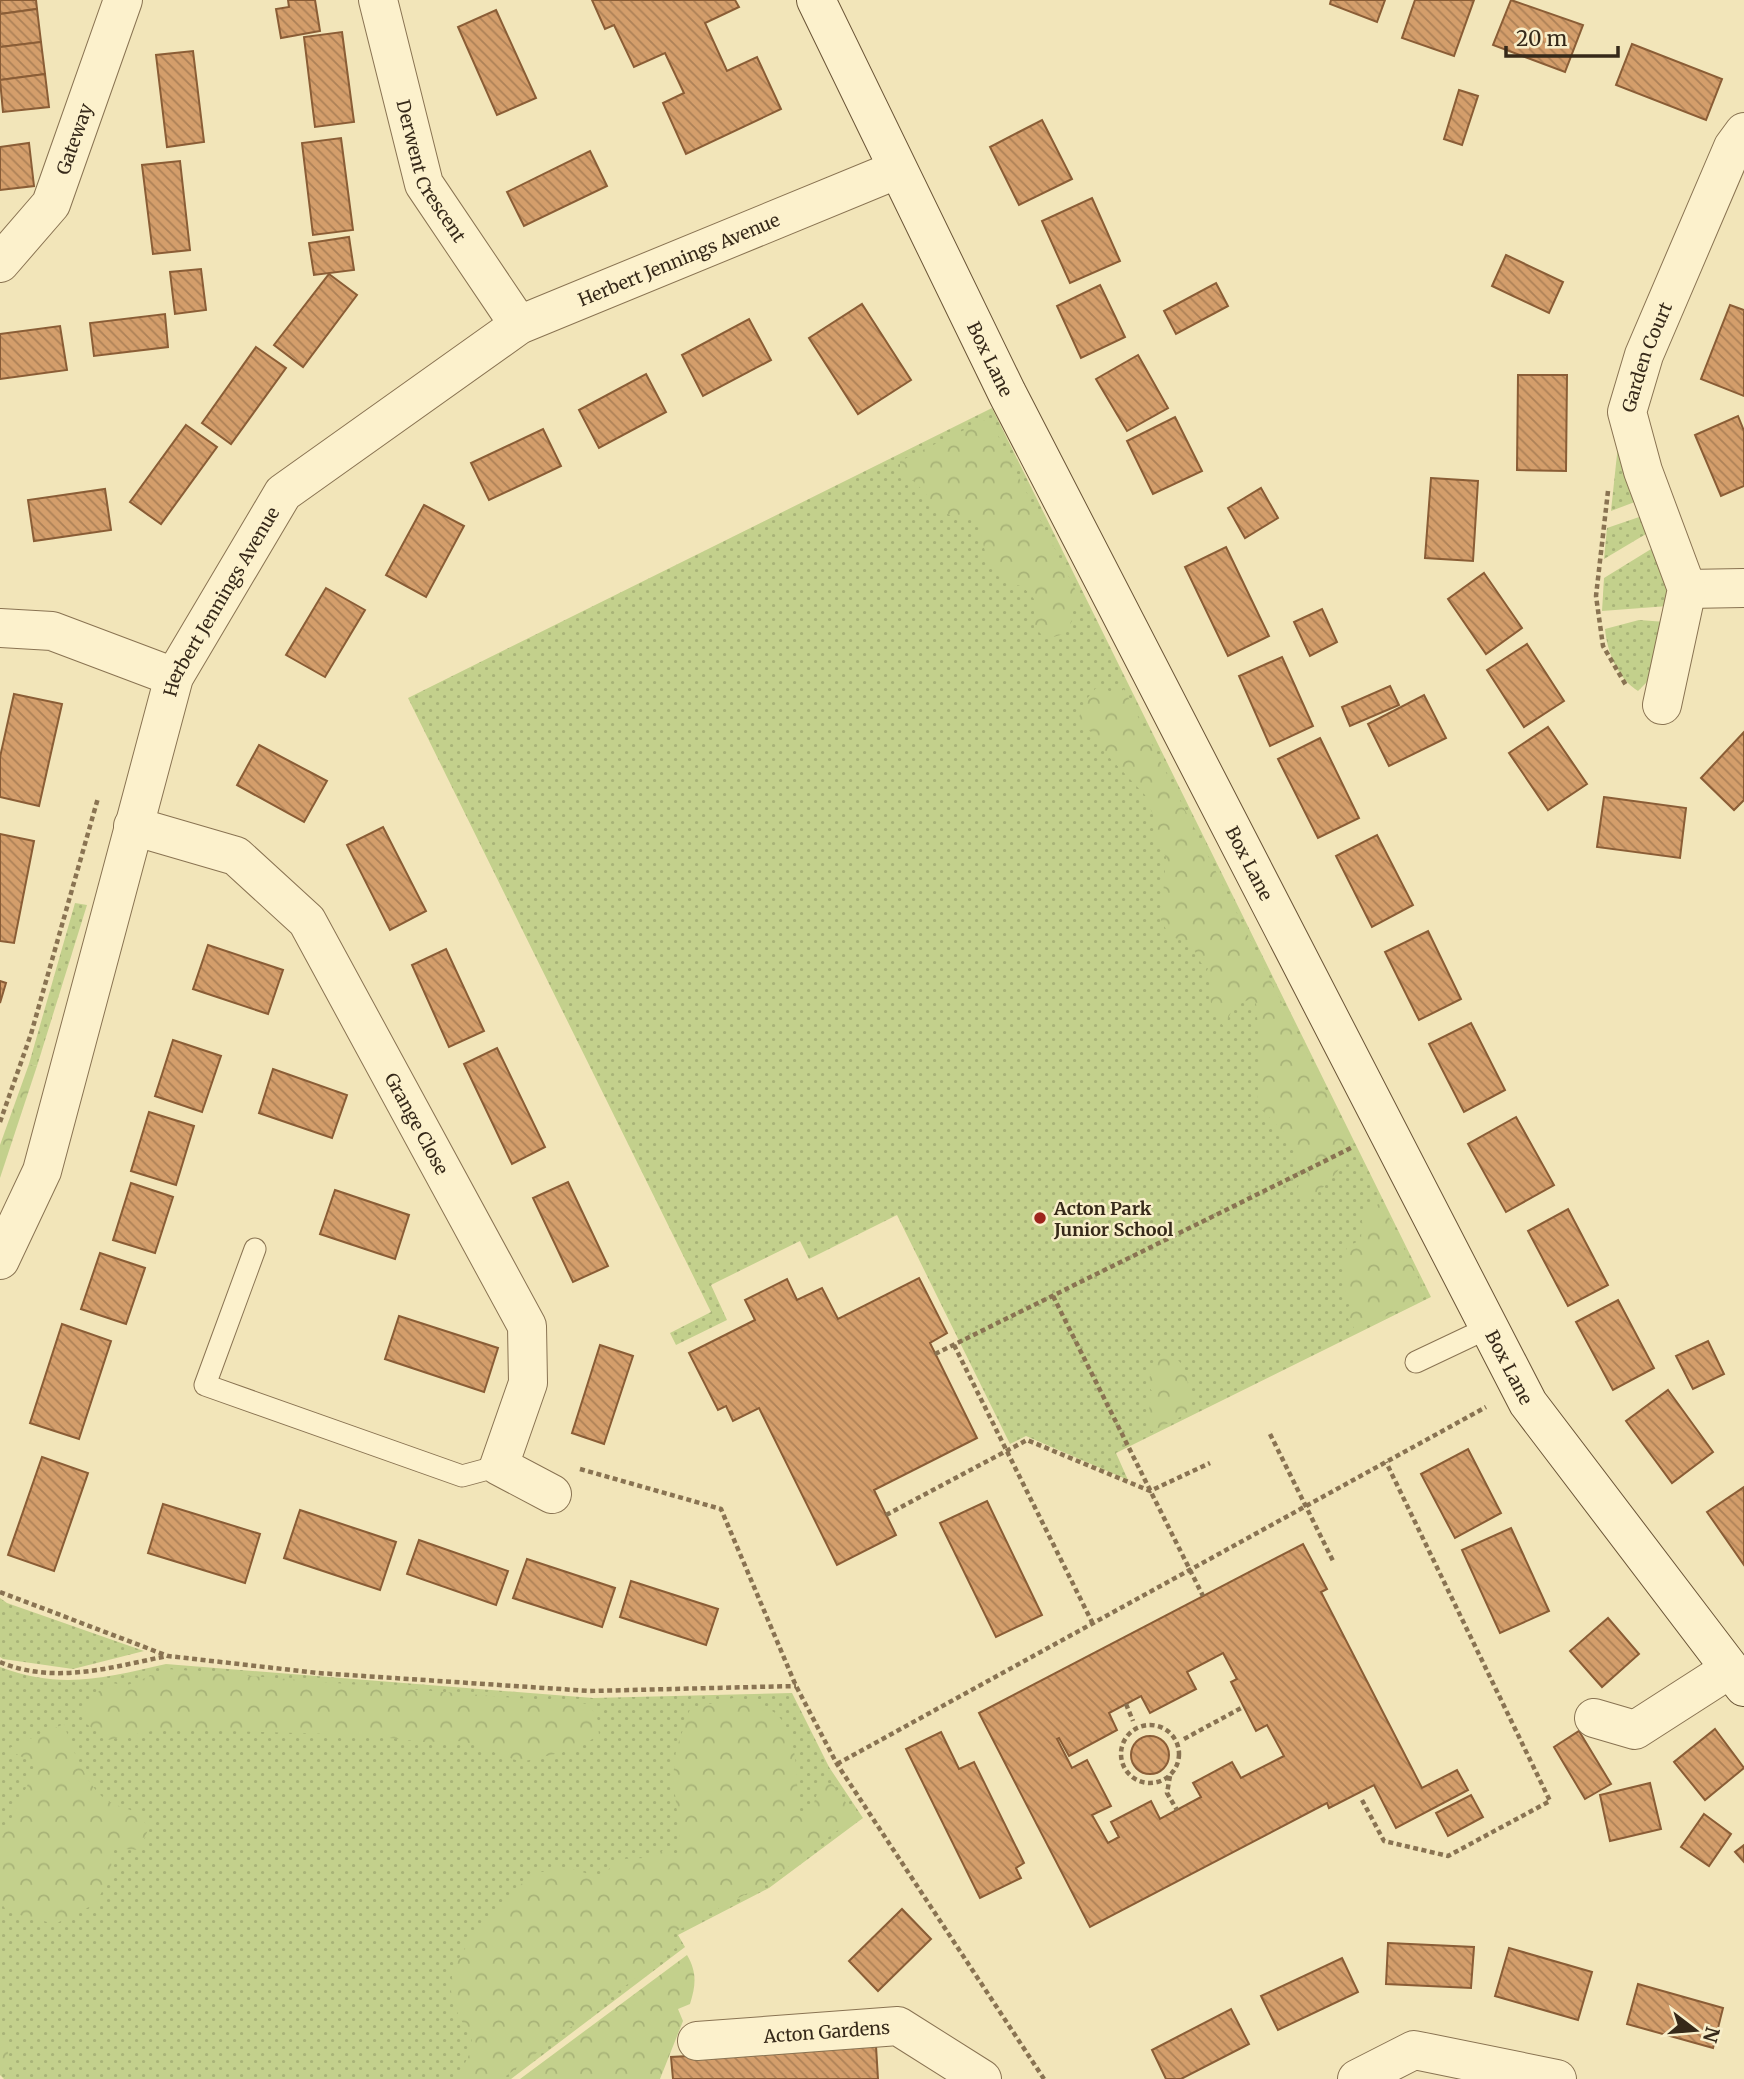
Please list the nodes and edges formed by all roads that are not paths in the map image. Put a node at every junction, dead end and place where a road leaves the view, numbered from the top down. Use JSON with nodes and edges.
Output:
{"nodes":[{"id":1,"x":123,"y":0,"type":"edge"},
{"id":2,"x":378,"y":0,"type":"edge"},
{"id":3,"x":816,"y":0,"type":"edge"},
{"id":4,"x":1744,"y":132,"type":"edge"},
{"id":5,"x":896,"y":170,"type":"junction"},
{"id":6,"x":0,"y":262,"type":"edge"},
{"id":7,"x":519,"y":325,"type":"junction"},
{"id":8,"x":1743,"y":588,"type":"edge"},
{"id":9,"x":1688,"y":589,"type":"junction"},
{"id":10,"x":0,"y":628,"type":"edge"},
{"id":11,"x":174,"y":677,"type":"junction"},
{"id":12,"x":1662,"y":705,"type":"road end"},
{"id":13,"x":133,"y":826,"type":"junction"},
{"id":14,"x":255,"y":1249,"type":"dead end"},
{"id":15,"x":0,"y":1260,"type":"edge"},
{"id":16,"x":1490,"y":1327,"type":"junction"},
{"id":17,"x":1416,"y":1363,"type":"dead end"},
{"id":18,"x":499,"y":1466,"type":"junction"},
{"id":19,"x":563,"y":1480,"type":"road end"},
{"id":20,"x":1737,"y":1678,"type":"edge"},
{"id":21,"x":1594,"y":1718,"type":"dead end"},
{"id":22,"x":697,"y":2040,"type":"dead end"},
{"id":23,"x":982,"y":2079,"type":"edge"},
{"id":24,"x":1357,"y":2079,"type":"edge"},
{"id":25,"x":1557,"y":2079,"type":"edge"}],
"edges":[{"from":1,"to":6,"type":"street","name":"Gateway"},
{"from":2,"to":7,"type":"street","name":"Derwent Crescent"},
{"from":3,"to":5,"type":"street","name":"Box Lane"},
{"from":4,"to":9,"type":"street","name":"Garden Court"},
{"from":5,"to":7,"type":"street","name":"Herbert Jennings Avenue"},
{"from":5,"to":16,"type":"street","name":"Box Lane"},
{"from":7,"to":11,"type":"street","name":"Herbert Jennings Avenue"},
{"from":8,"to":9,"type":"street"},
{"from":9,"to":12,"type":"street"},
{"from":10,"to":11,"type":"street"},
{"from":11,"to":13,"type":"street","name":"Herbert Jennings Avenue"},
{"from":13,"to":15,"type":"street","name":"Herbert Jennings Avenue"},
{"from":13,"to":18,"type":"street","name":"Grange Close"},
{"from":14,"to":18,"type":"lane"},
{"from":16,"to":17,"type":"lane"},
{"from":16,"to":20,"type":"street","name":"Box Lane"},
{"from":18,"to":19,"type":"street"},
{"from":20,"to":21,"type":"street"},
{"from":22,"to":23,"type":"street","name":"Acton Gardens"},
{"from":24,"to":25,"type":"street"}]}
